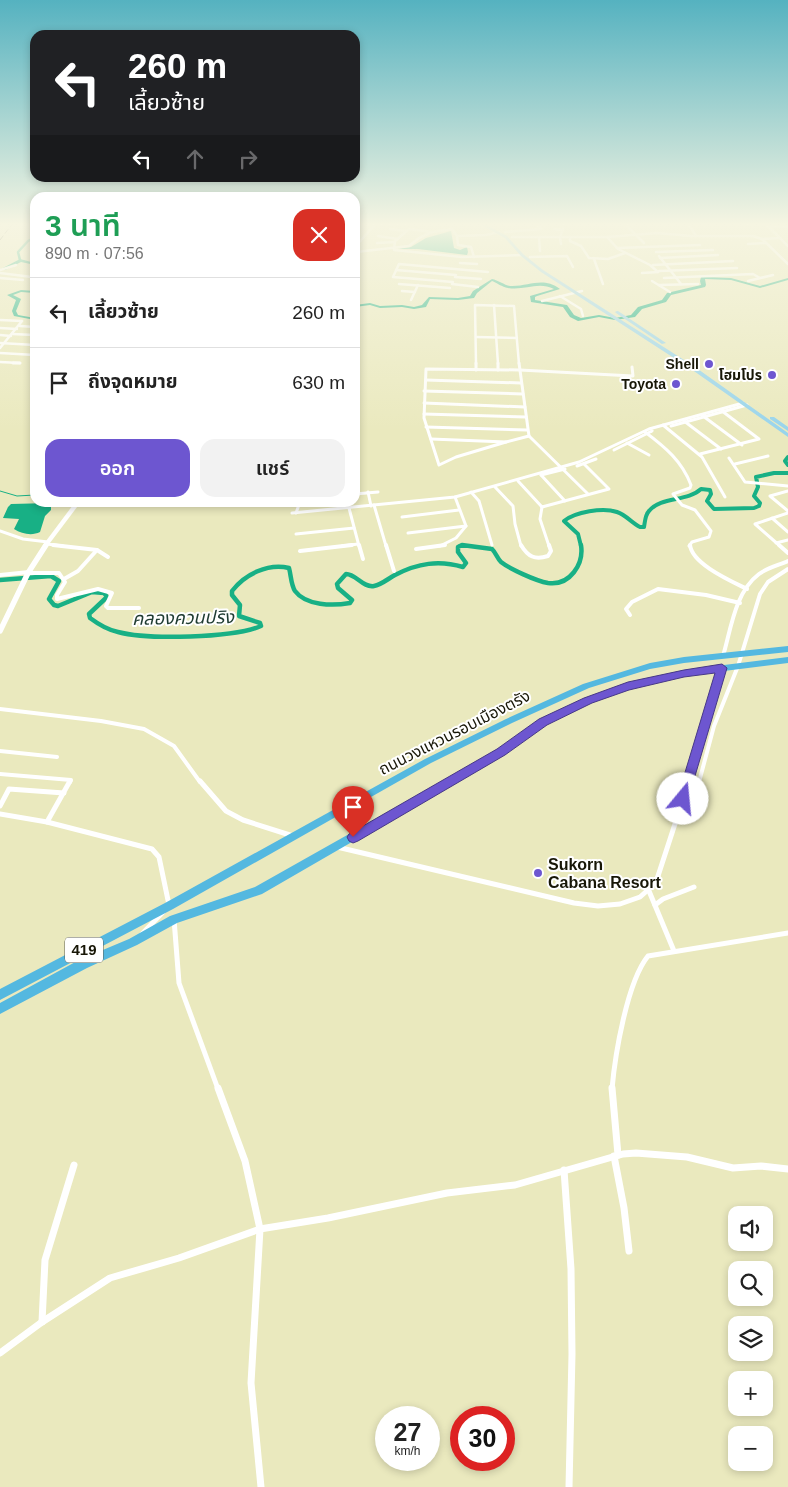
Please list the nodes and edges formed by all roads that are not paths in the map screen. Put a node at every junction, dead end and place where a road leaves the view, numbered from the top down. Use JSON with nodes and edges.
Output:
{"nodes":[{"id":1,"x":415,"y":292,"type":"edge"},
{"id":2,"x":577,"y":292,"type":"edge"},
{"id":3,"x":579,"y":292,"type":"joint"},
{"id":4,"x":560,"y":296,"type":"junction"},
{"id":5,"x":412,"y":300,"type":"dead end"},
{"id":6,"x":542,"y":301,"type":"dead end"},
{"id":7,"x":494,"y":306,"type":"junction"},
{"id":8,"x":583,"y":316,"type":"dead end"},
{"id":9,"x":621,"y":317,"type":"junction"},
{"id":10,"x":0,"y":320,"type":"edge"},
{"id":11,"x":18,"y":327,"type":"junction"},
{"id":12,"x":30,"y":327,"type":"edge"},
{"id":13,"x":0,"y":328,"type":"edge"},
{"id":14,"x":0,"y":335,"type":"edge"},
{"id":15,"x":12,"y":335,"type":"junction"},
{"id":16,"x":30,"y":335,"type":"edge"},
{"id":17,"x":476,"y":337,"type":"junction"},
{"id":18,"x":496,"y":338,"type":"junction"},
{"id":19,"x":517,"y":338,"type":"junction"},
{"id":20,"x":2,"y":343,"type":"edge"},
{"id":21,"x":30,"y":345,"type":"edge"},
{"id":22,"x":0,"y":348,"type":"edge"},
{"id":23,"x":0,"y":352,"type":"edge"},
{"id":24,"x":30,"y":354,"type":"edge"},
{"id":25,"x":0,"y":362,"type":"edge"},
{"id":26,"x":20,"y":363,"type":"dead end"},
{"id":27,"x":632,"y":367,"type":"dead end"},
{"id":28,"x":475,"y":370,"type":"junction"},
{"id":29,"x":498,"y":370,"type":"junction"},
{"id":30,"x":520,"y":370,"type":"junction"},
{"id":31,"x":426,"y":380,"type":"junction"},
{"id":32,"x":473,"y":382,"type":"junction"},
{"id":33,"x":521,"y":383,"type":"junction"},
{"id":34,"x":424,"y":391,"type":"junction"},
{"id":35,"x":473,"y":393,"type":"junction"},
{"id":36,"x":523,"y":394,"type":"junction"},
{"id":37,"x":424,"y":402,"type":"junction"},
{"id":38,"x":474,"y":404,"type":"junction"},
{"id":39,"x":745,"y":404,"type":"junction"},
{"id":40,"x":525,"y":407,"type":"junction"},
{"id":41,"x":721,"y":411,"type":"junction"},
{"id":42,"x":424,"y":414,"type":"junction"},
{"id":43,"x":703,"y":416,"type":"junction"},
{"id":44,"x":526,"y":417,"type":"junction"},
{"id":45,"x":684,"y":421,"type":"junction"},
{"id":46,"x":426,"y":426,"type":"junction"},
{"id":47,"x":665,"y":426,"type":"junction"},
{"id":48,"x":788,"y":429,"type":"edge"},
{"id":49,"x":527,"y":430,"type":"junction"},
{"id":50,"x":646,"y":432,"type":"junction"},
{"id":51,"x":529,"y":436,"type":"junction"},
{"id":52,"x":788,"y":436,"type":"edge"},
{"id":53,"x":431,"y":439,"type":"junction"},
{"id":54,"x":506,"y":442,"type":"junction"},
{"id":55,"x":627,"y":443,"type":"junction"},
{"id":56,"x":742,"y":445,"type":"junction"},
{"id":57,"x":721,"y":449,"type":"junction"},
{"id":58,"x":700,"y":454,"type":"junction"},
{"id":59,"x":649,"y":455,"type":"dead end"},
{"id":60,"x":768,"y":456,"type":"dead end"},
{"id":61,"x":729,"y":458,"type":"dead end"},
{"id":62,"x":584,"y":464,"type":"junction"},
{"id":63,"x":735,"y":464,"type":"junction"},
{"id":64,"x":561,"y":468,"type":"junction"},
{"id":65,"x":541,"y":475,"type":"junction"},
{"id":66,"x":518,"y":481,"type":"junction"},
{"id":67,"x":788,"y":486,"type":"edge"},
{"id":68,"x":495,"y":487,"type":"junction"},
{"id":69,"x":788,"y":491,"type":"edge"},
{"id":70,"x":368,"y":492,"type":"junction"},
{"id":71,"x":378,"y":492,"type":"dead end"},
{"id":72,"x":360,"y":493,"type":"edge"},
{"id":73,"x":470,"y":493,"type":"junction"},
{"id":74,"x":588,"y":494,"type":"junction"},
{"id":75,"x":455,"y":497,"type":"junction"},
{"id":76,"x":725,"y":497,"type":"dead end"},
{"id":77,"x":566,"y":501,"type":"junction"},
{"id":78,"x":373,"y":505,"type":"junction"},
{"id":79,"x":74,"y":507,"type":"edge"},
{"id":80,"x":297,"y":507,"type":"edge"},
{"id":81,"x":357,"y":507,"type":"edge"},
{"id":82,"x":360,"y":507,"type":"edge"},
{"id":83,"x":542,"y":507,"type":"junction"},
{"id":84,"x":349,"y":508,"type":"junction"},
{"id":85,"x":460,"y":510,"type":"junction"},
{"id":86,"x":788,"y":512,"type":"edge"},
{"id":87,"x":402,"y":517,"type":"dead end"},
{"id":88,"x":772,"y":518,"type":"junction"},
{"id":89,"x":466,"y":526,"type":"junction"},
{"id":90,"x":354,"y":528,"type":"junction"},
{"id":91,"x":0,"y":531,"type":"edge"},
{"id":92,"x":788,"y":532,"type":"edge"},
{"id":93,"x":408,"y":533,"type":"dead end"},
{"id":94,"x":296,"y":534,"type":"dead end"},
{"id":95,"x":788,"y":540,"type":"edge"},
{"id":96,"x":48,"y":543,"type":"junction"},
{"id":97,"x":776,"y":543,"type":"junction"},
{"id":98,"x":358,"y":544,"type":"junction"},
{"id":99,"x":492,"y":545,"type":"dead end"},
{"id":100,"x":416,"y":549,"type":"dead end"},
{"id":101,"x":97,"y":550,"type":"junction"},
{"id":102,"x":300,"y":551,"type":"dead end"},
{"id":103,"x":788,"y":553,"type":"edge"},
{"id":104,"x":108,"y":557,"type":"dead end"},
{"id":105,"x":363,"y":559,"type":"dead end"},
{"id":106,"x":788,"y":561,"type":"edge"},
{"id":107,"x":788,"y":569,"type":"edge"},
{"id":108,"x":394,"y":571,"type":"dead end"},
{"id":109,"x":29,"y":573,"type":"junction"},
{"id":110,"x":0,"y":575,"type":"edge"},
{"id":111,"x":64,"y":579,"type":"junction"},
{"id":112,"x":746,"y":589,"type":"junction"},
{"id":113,"x":740,"y":603,"type":"junction"},
{"id":114,"x":139,"y":608,"type":"dead end"},
{"id":115,"x":630,"y":614,"type":"dead end"},
{"id":116,"x":0,"y":631,"type":"edge"},
{"id":117,"x":788,"y":649,"type":"edge"},
{"id":118,"x":741,"y":654,"type":"junction"},
{"id":119,"x":723,"y":656,"type":"junction"},
{"id":120,"x":788,"y":660,"type":"edge"},
{"id":121,"x":738,"y":666,"type":"junction"},
{"id":122,"x":722,"y":668,"type":"junction"},
{"id":123,"x":0,"y":710,"type":"edge"},
{"id":124,"x":0,"y":751,"type":"edge"},
{"id":125,"x":57,"y":756,"type":"dead end"},
{"id":126,"x":0,"y":774,"type":"edge"},
{"id":127,"x":64,"y":793,"type":"junction"},
{"id":128,"x":695,"y":795,"type":"dead end"},
{"id":129,"x":0,"y":806,"type":"edge"},
{"id":130,"x":0,"y":814,"type":"edge"},
{"id":131,"x":47,"y":822,"type":"junction"},
{"id":132,"x":294,"y":837,"type":"junction"},
{"id":133,"x":337,"y":847,"type":"junction"},
{"id":134,"x":694,"y":888,"type":"dead end"},
{"id":135,"x":649,"y":891,"type":"junction"},
{"id":136,"x":655,"y":905,"type":"junction"},
{"id":137,"x":169,"y":906,"type":"junction"},
{"id":138,"x":174,"y":920,"type":"junction"},
{"id":139,"x":788,"y":934,"type":"edge"},
{"id":140,"x":133,"y":942,"type":"junction"},
{"id":141,"x":674,"y":951,"type":"junction"},
{"id":142,"x":0,"y":995,"type":"edge"},
{"id":143,"x":0,"y":1009,"type":"edge"},
{"id":144,"x":616,"y":1156,"type":"junction"},
{"id":145,"x":74,"y":1165,"type":"dead end"},
{"id":146,"x":788,"y":1169,"type":"edge"},
{"id":147,"x":564,"y":1170,"type":"junction"},
{"id":148,"x":260,"y":1229,"type":"junction"},
{"id":149,"x":629,"y":1251,"type":"dead end"},
{"id":150,"x":42,"y":1322,"type":"junction"},
{"id":151,"x":0,"y":1353,"type":"edge"},
{"id":152,"x":261,"y":1487,"type":"edge"},
{"id":153,"x":569,"y":1487,"type":"edge"}],
"edges":[{"from":1,"to":5,"type":"street"},
{"from":2,"to":4,"type":"street"},
{"from":3,"to":9,"type":"main road"},
{"from":3,"to":9,"type":"main road"},
{"from":4,"to":6,"type":"street"},
{"from":4,"to":8,"type":"street"},
{"from":7,"to":17,"type":"street"},
{"from":7,"to":18,"type":"street"},
{"from":7,"to":19,"type":"street"},
{"from":9,"to":39,"type":"main road"},
{"from":9,"to":48,"type":"main road"},
{"from":10,"to":11,"type":"street"},
{"from":11,"to":12,"type":"street"},
{"from":11,"to":13,"type":"street"},
{"from":11,"to":15,"type":"street"},
{"from":14,"to":15,"type":"street"},
{"from":15,"to":16,"type":"street"},
{"from":15,"to":20,"type":"street"},
{"from":17,"to":18,"type":"street"},
{"from":17,"to":28,"type":"street"},
{"from":18,"to":19,"type":"street"},
{"from":18,"to":29,"type":"street"},
{"from":19,"to":30,"type":"street"},
{"from":20,"to":21,"type":"street"},
{"from":20,"to":22,"type":"street"},
{"from":23,"to":24,"type":"street"},
{"from":25,"to":26,"type":"street"},
{"from":27,"to":30,"type":"street"},
{"from":28,"to":29,"type":"street"},
{"from":28,"to":31,"type":"street"},
{"from":28,"to":32,"type":"street"},
{"from":29,"to":30,"type":"street"},
{"from":30,"to":33,"type":"street"},
{"from":31,"to":32,"type":"street"},
{"from":31,"to":34,"type":"street"},
{"from":32,"to":33,"type":"street"},
{"from":33,"to":36,"type":"street"},
{"from":34,"to":35,"type":"street"},
{"from":34,"to":37,"type":"street"},
{"from":35,"to":36,"type":"street"},
{"from":35,"to":38,"type":"street"},
{"from":36,"to":40,"type":"street"},
{"from":37,"to":38,"type":"street"},
{"from":37,"to":42,"type":"street"},
{"from":38,"to":40,"type":"street"},
{"from":39,"to":41,"type":"street"},
{"from":39,"to":52,"type":"main road"},
{"from":40,"to":44,"type":"street"},
{"from":41,"to":43,"type":"street"},
{"from":41,"to":56,"type":"street"},
{"from":42,"to":44,"type":"street"},
{"from":42,"to":46,"type":"street"},
{"from":43,"to":45,"type":"street"},
{"from":43,"to":56,"type":"street"},
{"from":44,"to":49,"type":"street"},
{"from":45,"to":47,"type":"street"},
{"from":45,"to":57,"type":"street"},
{"from":46,"to":49,"type":"street"},
{"from":46,"to":53,"type":"street"},
{"from":47,"to":50,"type":"street"},
{"from":47,"to":58,"type":"street"},
{"from":49,"to":51,"type":"street"},
{"from":50,"to":55,"type":"street"},
{"from":50,"to":64,"type":"street"},
{"from":50,"to":112,"type":"street"},
{"from":51,"to":54,"type":"street"},
{"from":51,"to":64,"type":"street"},
{"from":53,"to":54,"type":"street"},
{"from":53,"to":54,"type":"street"},
{"from":55,"to":59,"type":"street"},
{"from":55,"to":62,"type":"street"},
{"from":56,"to":57,"type":"street"},
{"from":57,"to":58,"type":"street"},
{"from":58,"to":76,"type":"street"},
{"from":60,"to":63,"type":"street"},
{"from":61,"to":63,"type":"street"},
{"from":62,"to":64,"type":"street"},
{"from":62,"to":74,"type":"street"},
{"from":63,"to":67,"type":"street"},
{"from":64,"to":65,"type":"street"},
{"from":64,"to":73,"type":"street"},
{"from":64,"to":74,"type":"street"},
{"from":65,"to":66,"type":"street"},
{"from":65,"to":77,"type":"street"},
{"from":66,"to":68,"type":"street"},
{"from":66,"to":83,"type":"street"},
{"from":68,"to":73,"type":"street"},
{"from":68,"to":83,"type":"street"},
{"from":69,"to":86,"type":"street"},
{"from":70,"to":71,"type":"street"},
{"from":70,"to":72,"type":"street"},
{"from":70,"to":78,"type":"street"},
{"from":73,"to":75,"type":"street"},
{"from":73,"to":99,"type":"street"},
{"from":74,"to":77,"type":"street"},
{"from":75,"to":78,"type":"street"},
{"from":75,"to":85,"type":"street"},
{"from":77,"to":83,"type":"street"},
{"from":78,"to":82,"type":"street"},
{"from":78,"to":108,"type":"street"},
{"from":79,"to":96,"type":"street"},
{"from":80,"to":84,"type":"street"},
{"from":81,"to":84,"type":"street"},
{"from":84,"to":90,"type":"street"},
{"from":85,"to":87,"type":"street"},
{"from":85,"to":89,"type":"street"},
{"from":86,"to":88,"type":"street"},
{"from":88,"to":92,"type":"street"},
{"from":88,"to":97,"type":"street"},
{"from":89,"to":93,"type":"street"},
{"from":89,"to":100,"type":"street"},
{"from":90,"to":94,"type":"street"},
{"from":90,"to":98,"type":"street"},
{"from":91,"to":96,"type":"street"},
{"from":95,"to":97,"type":"street"},
{"from":96,"to":101,"type":"street"},
{"from":96,"to":109,"type":"street"},
{"from":97,"to":103,"type":"street"},
{"from":98,"to":102,"type":"street"},
{"from":98,"to":105,"type":"street"},
{"from":101,"to":104,"type":"street"},
{"from":101,"to":111,"type":"street"},
{"from":106,"to":112,"type":"street"},
{"from":107,"to":118,"type":"street"},
{"from":109,"to":110,"type":"street"},
{"from":109,"to":111,"type":"street"},
{"from":109,"to":116,"type":"street"},
{"from":111,"to":114,"type":"street"},
{"from":112,"to":113,"type":"street"},
{"from":113,"to":115,"type":"street"},
{"from":113,"to":119,"type":"street"},
{"from":117,"to":118,"type":"highway","name":"ถนนวงแหวนรอบเมืองตรัง","number":"419"},
{"from":118,"to":119,"type":"highway","name":"ถนนวงแหวนรอบเมืองตรัง","number":"419"},
{"from":118,"to":121,"type":"street"},
{"from":119,"to":132,"type":"highway","name":"ถนนวงแหวนรอบเมืองตรัง","number":"419"},
{"from":120,"to":121,"type":"highway","name":"ถนนวงแหวนรอบเมืองตรัง","number":"419"},
{"from":121,"to":122,"type":"highway","name":"ถนนวงแหวนรอบเมืองตรัง","number":"419"},
{"from":121,"to":128,"type":"street"},
{"from":122,"to":133,"type":"highway","name":"ถนนวงแหวนรอบเมืองตรัง","number":"419"},
{"from":122,"to":135,"type":"street"},
{"from":123,"to":132,"type":"street"},
{"from":124,"to":125,"type":"street"},
{"from":126,"to":127,"type":"street"},
{"from":127,"to":129,"type":"street"},
{"from":127,"to":131,"type":"street"},
{"from":130,"to":131,"type":"street"},
{"from":131,"to":137,"type":"street"},
{"from":132,"to":137,"type":"highway","name":"ถนนวงแหวนรอบเมืองตรัง","number":"419"},
{"from":133,"to":135,"type":"street"},
{"from":133,"to":138,"type":"highway","name":"ถนนวงแหวนรอบเมืองตรัง","number":"419"},
{"from":134,"to":136,"type":"street"},
{"from":135,"to":136,"type":"street"},
{"from":136,"to":141,"type":"street"},
{"from":137,"to":140,"type":"street"},
{"from":137,"to":142,"type":"highway","name":"ถนนวงแหวนรอบเมืองตรัง","number":"419"},
{"from":138,"to":140,"type":"highway","name":"ถนนวงแหวนรอบเมืองตรัง","number":"419"},
{"from":138,"to":148,"type":"street"},
{"from":139,"to":141,"type":"street"},
{"from":140,"to":143,"type":"highway","name":"ถนนวงแหวนรอบเมืองตรัง","number":"419"},
{"from":141,"to":144,"type":"street"},
{"from":144,"to":146,"type":"street"},
{"from":144,"to":147,"type":"street"},
{"from":144,"to":149,"type":"street"},
{"from":145,"to":150,"type":"street"},
{"from":147,"to":148,"type":"street"},
{"from":147,"to":153,"type":"street"},
{"from":148,"to":150,"type":"street"},
{"from":148,"to":152,"type":"street"},
{"from":150,"to":151,"type":"street"}]}
